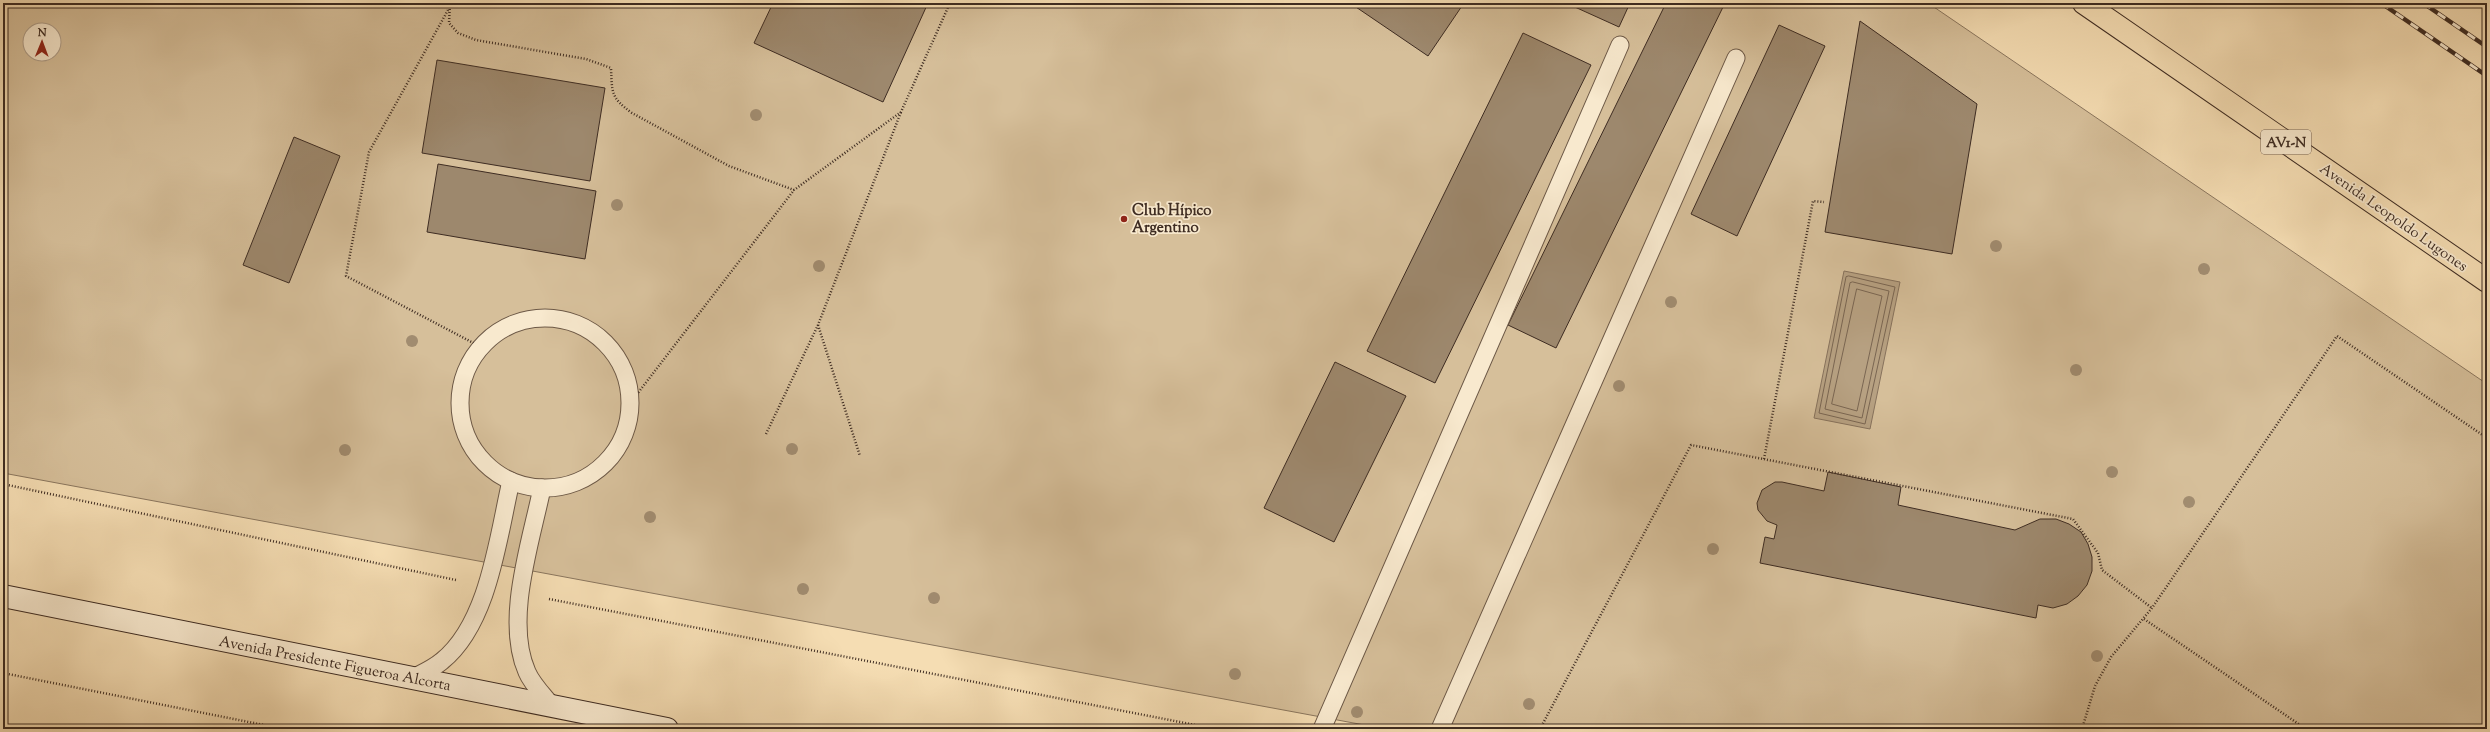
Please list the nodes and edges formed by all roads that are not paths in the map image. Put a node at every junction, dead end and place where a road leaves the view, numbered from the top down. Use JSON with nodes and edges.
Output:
{"nodes":[{"id":1,"x":2084,"y":3,"type":"edge"},
{"id":2,"x":1620,"y":45,"type":"dead end"},
{"id":3,"x":1736,"y":58,"type":"dead end"},
{"id":4,"x":2487,"y":281,"type":"edge"},
{"id":5,"x":511,"y":481,"type":"junction"},
{"id":6,"x":542,"y":488,"type":"junction"},
{"id":7,"x":3,"y":596,"type":"edge"},
{"id":8,"x":413,"y":678,"type":"junction"},
{"id":9,"x":552,"y":706,"type":"junction"},
{"id":10,"x":630,"y":726,"type":"edge"},
{"id":11,"x":667,"y":729,"type":"edge"},
{"id":12,"x":1322,"y":729,"type":"edge"},
{"id":13,"x":1440,"y":729,"type":"edge"}],
"edges":[{"from":1,"to":4,"type":"highway","name":"Avenida Leopoldo Lugones","number":"AV1-N"},
{"from":2,"to":12,"type":"lane"},
{"from":3,"to":13,"type":"lane"},
{"from":5,"to":6,"type":"lane"},
{"from":5,"to":6,"type":"lane"},
{"from":5,"to":8,"type":"lane"},
{"from":6,"to":9,"type":"lane"},
{"from":7,"to":8,"type":"main road","name":"Avenida Presidente Figueroa Alcorta"},
{"from":8,"to":9,"type":"main road","name":"Avenida Presidente Figueroa Alcorta"},
{"from":9,"to":10,"type":"main road","name":"Avenida Presidente Figueroa Alcorta"},
{"from":10,"to":11,"type":"main road","name":"Avenida Presidente Figueroa Alcorta"}]}
